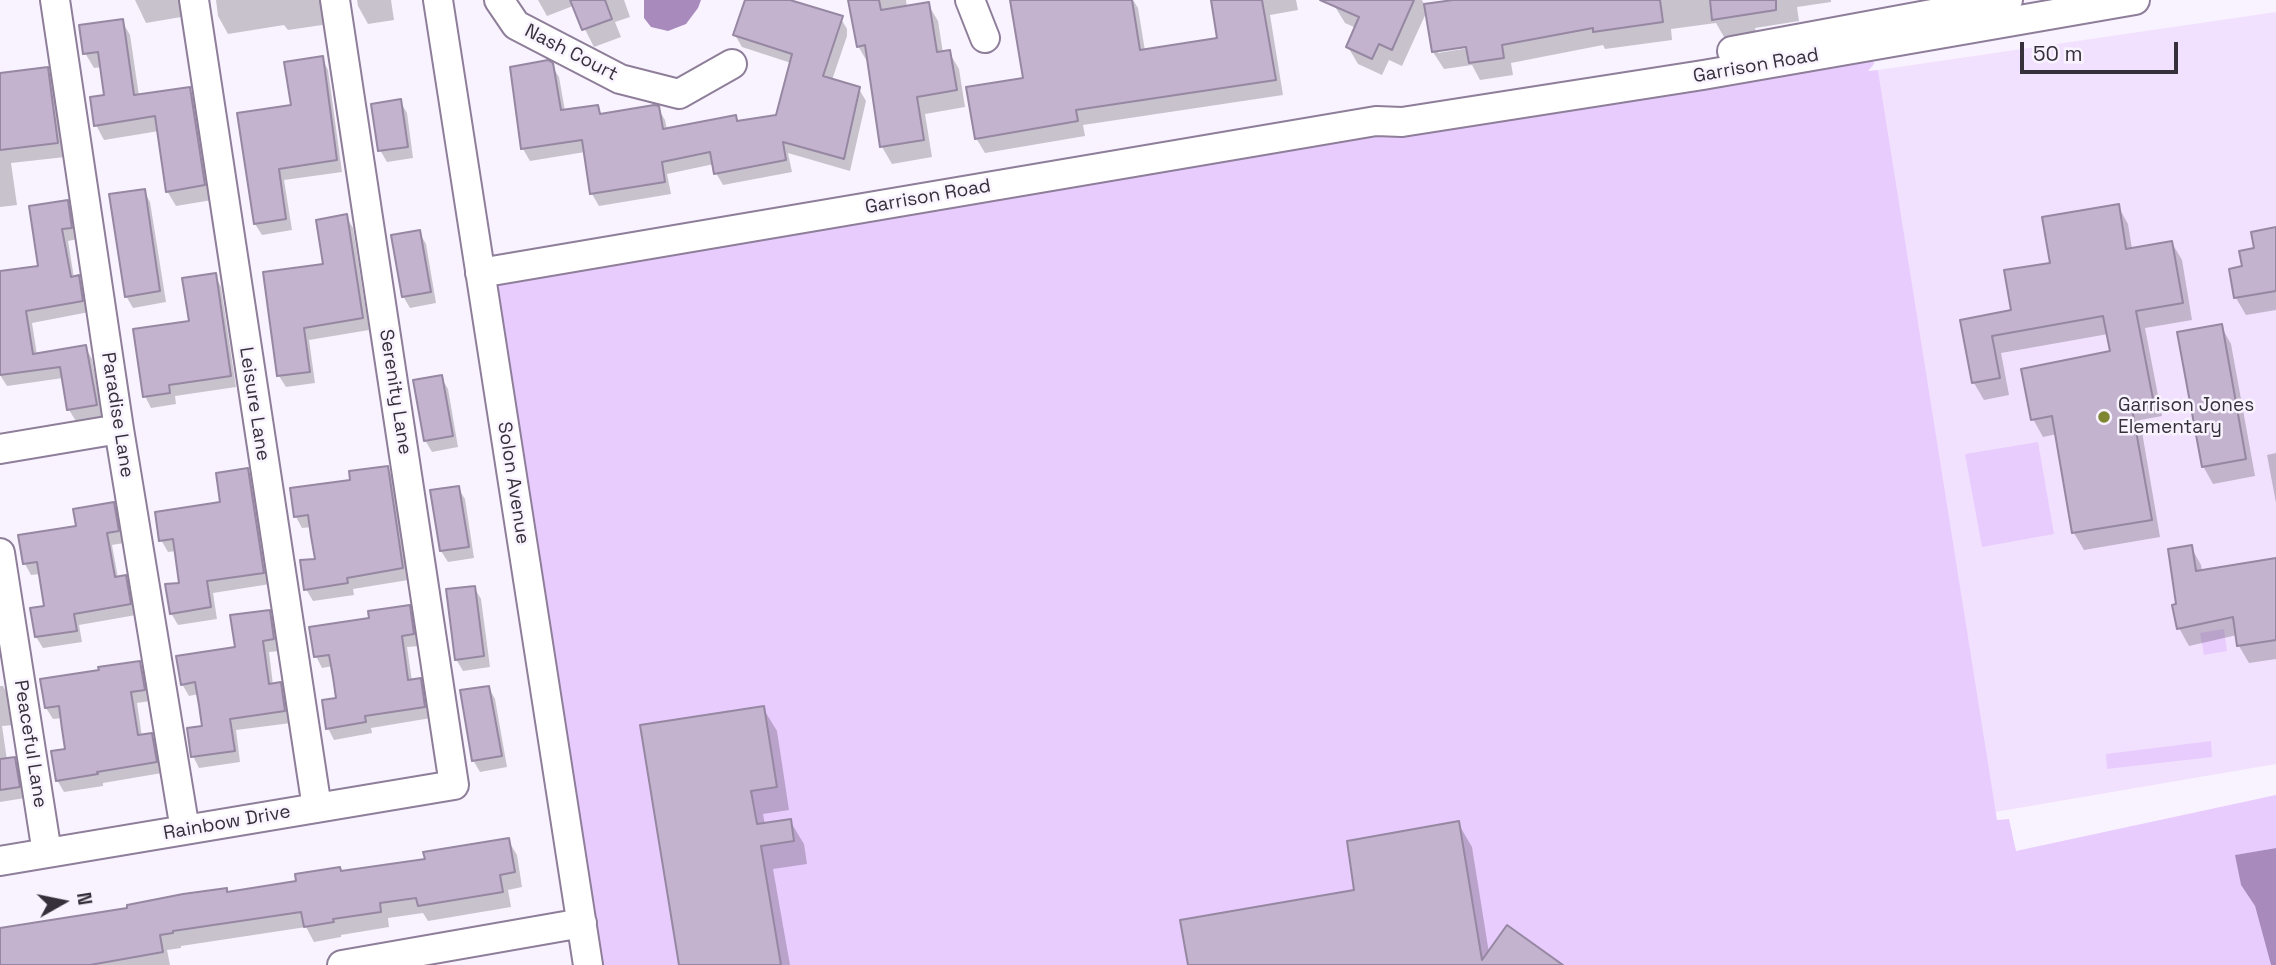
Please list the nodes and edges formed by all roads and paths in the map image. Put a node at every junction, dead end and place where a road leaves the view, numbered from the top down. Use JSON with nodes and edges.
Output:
{"nodes":[{"id":1,"x":55,"y":0,"type":"edge"},
{"id":2,"x":194,"y":0,"type":"edge"},
{"id":3,"x":335,"y":0,"type":"edge"},
{"id":4,"x":438,"y":0,"type":"edge"},
{"id":5,"x":499,"y":0,"type":"edge"},
{"id":6,"x":970,"y":0,"type":"edge"},
{"id":7,"x":2008,"y":0,"type":"edge"},
{"id":8,"x":2135,"y":0,"type":"edge"},
{"id":9,"x":2066,"y":6,"type":"edge"},
{"id":10,"x":985,"y":37,"type":"dead end"},
{"id":11,"x":732,"y":64,"type":"dead end"},
{"id":12,"x":1376,"y":121,"type":"junction"},
{"id":13,"x":480,"y":273,"type":"junction"},
{"id":14,"x":119,"y":429,"type":"junction"},
{"id":15,"x":0,"y":449,"type":"edge"},
{"id":16,"x":0,"y":553,"type":"edge"},
{"id":17,"x":454,"y":785,"type":"joint"},
{"id":18,"x":317,"y":808,"type":"junction"},
{"id":19,"x":185,"y":830,"type":"junction"},
{"id":20,"x":47,"y":853,"type":"junction"},
{"id":21,"x":0,"y":861,"type":"edge"},
{"id":22,"x":582,"y":923,"type":"junction"},
{"id":23,"x":342,"y":965,"type":"edge"},
{"id":24,"x":588,"y":965,"type":"edge"}],
"edges":[{"from":1,"to":14,"type":"street","name":"Paradise Lane"},
{"from":2,"to":18,"type":"street","name":"Leisure Lane"},
{"from":3,"to":17,"type":"street","name":"Serenity Lane"},
{"from":4,"to":13,"type":"street","name":"Solon Avenue"},
{"from":5,"to":11,"type":"street","name":"Nash Court"},
{"from":6,"to":10,"type":"street"},
{"from":7,"to":12,"type":"street","name":"Garrison Road"},
{"from":8,"to":9,"type":"street","name":"Garrison Road"},
{"from":9,"to":12,"type":"street","name":"Garrison Road"},
{"from":12,"to":13,"type":"street","name":"Garrison Road"},
{"from":13,"to":22,"type":"street","name":"Solon Avenue"},
{"from":14,"to":15,"type":"street"},
{"from":14,"to":19,"type":"street","name":"Paradise Lane"},
{"from":16,"to":20,"type":"street","name":"Peaceful Lane"},
{"from":17,"to":18,"type":"street","name":"Rainbow Drive"},
{"from":18,"to":19,"type":"street","name":"Rainbow Drive"},
{"from":19,"to":20,"type":"street","name":"Rainbow Drive"},
{"from":20,"to":21,"type":"street","name":"Rainbow Drive"},
{"from":22,"to":23,"type":"street"},
{"from":22,"to":24,"type":"street","name":"Solon Avenue"}]}
